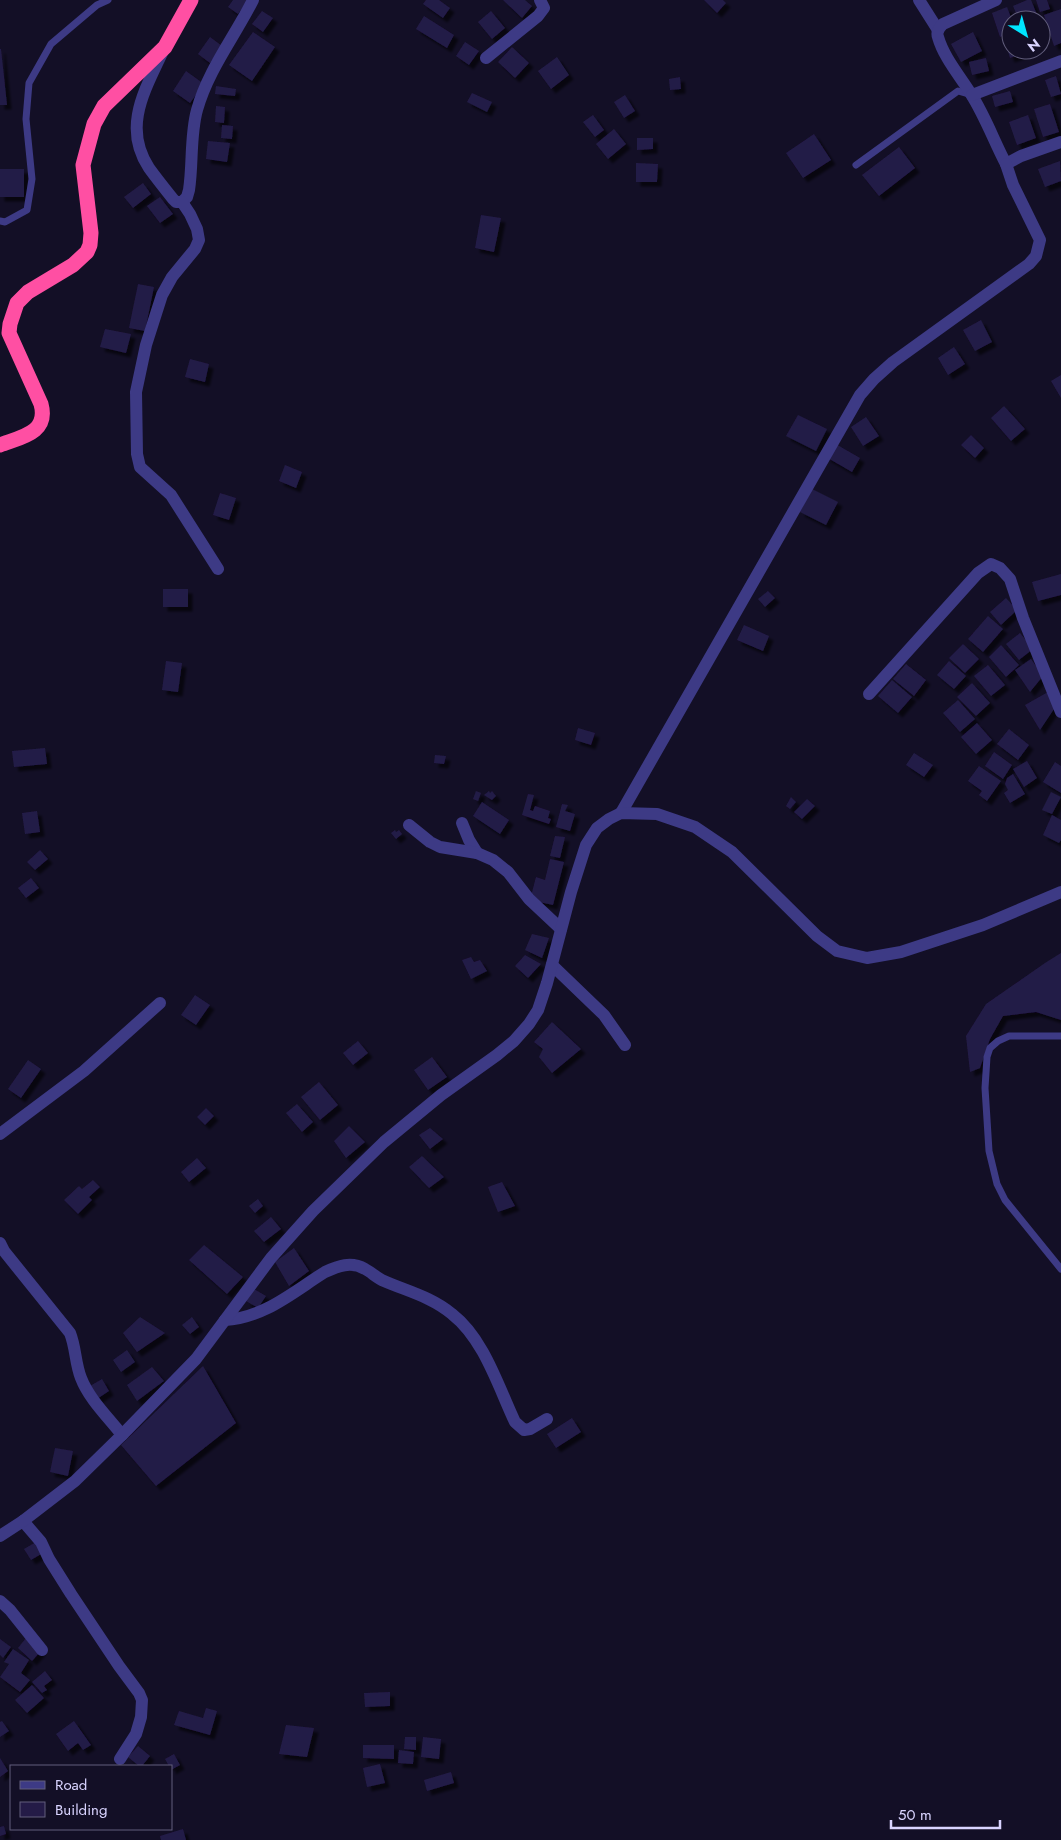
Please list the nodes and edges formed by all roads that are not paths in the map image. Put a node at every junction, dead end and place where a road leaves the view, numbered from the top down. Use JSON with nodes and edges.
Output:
{"nodes":[{"id":1,"x":108,"y":0,"type":"edge"},
{"id":2,"x":191,"y":0,"type":"edge"},
{"id":3,"x":253,"y":0,"type":"edge"},
{"id":4,"x":540,"y":0,"type":"edge"},
{"id":5,"x":919,"y":0,"type":"edge"},
{"id":6,"x":996,"y":0,"type":"edge"},
{"id":7,"x":938,"y":30,"type":"junction"},
{"id":8,"x":165,"y":46,"type":"junction"},
{"id":9,"x":486,"y":58,"type":"dead end"},
{"id":10,"x":1061,"y":61,"type":"edge"},
{"id":11,"x":972,"y":96,"type":"junction"},
{"id":12,"x":1061,"y":142,"type":"edge"},
{"id":13,"x":1006,"y":164,"type":"junction"},
{"id":14,"x":856,"y":165,"type":"dead end"},
{"id":15,"x":182,"y":202,"type":"junction"},
{"id":16,"x":0,"y":221,"type":"edge"},
{"id":17,"x":0,"y":445,"type":"edge"},
{"id":18,"x":218,"y":569,"type":"dead end"},
{"id":19,"x":869,"y":694,"type":"dead end"},
{"id":20,"x":1061,"y":712,"type":"edge"},
{"id":21,"x":620,"y":813,"type":"junction"},
{"id":22,"x":462,"y":823,"type":"dead end"},
{"id":23,"x":409,"y":825,"type":"dead end"},
{"id":24,"x":477,"y":853,"type":"junction"},
{"id":25,"x":1061,"y":892,"type":"edge"},
{"id":26,"x":560,"y":929,"type":"junction"},
{"id":27,"x":552,"y":965,"type":"junction"},
{"id":28,"x":160,"y":1003,"type":"dead end"},
{"id":29,"x":1061,"y":1036,"type":"edge"},
{"id":30,"x":625,"y":1045,"type":"dead end"},
{"id":31,"x":0,"y":1134,"type":"edge"},
{"id":32,"x":0,"y":1243,"type":"edge"},
{"id":33,"x":1061,"y":1269,"type":"edge"},
{"id":34,"x":225,"y":1320,"type":"junction"},
{"id":35,"x":547,"y":1418,"type":"dead end"},
{"id":36,"x":122,"y":1435,"type":"junction"},
{"id":37,"x":24,"y":1521,"type":"junction"},
{"id":38,"x":0,"y":1536,"type":"edge"},
{"id":39,"x":0,"y":1601,"type":"edge"},
{"id":40,"x":42,"y":1650,"type":"dead end"},
{"id":41,"x":120,"y":1759,"type":"dead end"}],
"edges":[{"from":1,"to":16,"type":"lane"},
{"from":2,"to":8,"type":"highway"},
{"from":3,"to":15,"type":"street"},
{"from":4,"to":9,"type":"street"},
{"from":5,"to":7,"type":"street"},
{"from":6,"to":7,"type":"street"},
{"from":7,"to":11,"type":"street"},
{"from":8,"to":15,"type":"street"},
{"from":8,"to":17,"type":"highway"},
{"from":10,"to":11,"type":"street"},
{"from":11,"to":13,"type":"street"},
{"from":11,"to":14,"type":"lane"},
{"from":12,"to":13,"type":"street"},
{"from":13,"to":21,"type":"street"},
{"from":15,"to":18,"type":"street"},
{"from":19,"to":20,"type":"street"},
{"from":21,"to":25,"type":"street"},
{"from":21,"to":26,"type":"street"},
{"from":22,"to":24,"type":"street"},
{"from":23,"to":24,"type":"street"},
{"from":24,"to":26,"type":"street"},
{"from":26,"to":27,"type":"street"},
{"from":27,"to":30,"type":"street"},
{"from":27,"to":34,"type":"street"},
{"from":28,"to":31,"type":"street"},
{"from":29,"to":33,"type":"lane"},
{"from":32,"to":36,"type":"street"},
{"from":34,"to":35,"type":"street"},
{"from":34,"to":36,"type":"street"},
{"from":36,"to":37,"type":"street"},
{"from":37,"to":38,"type":"street"},
{"from":37,"to":41,"type":"street"},
{"from":39,"to":40,"type":"street"}]}
